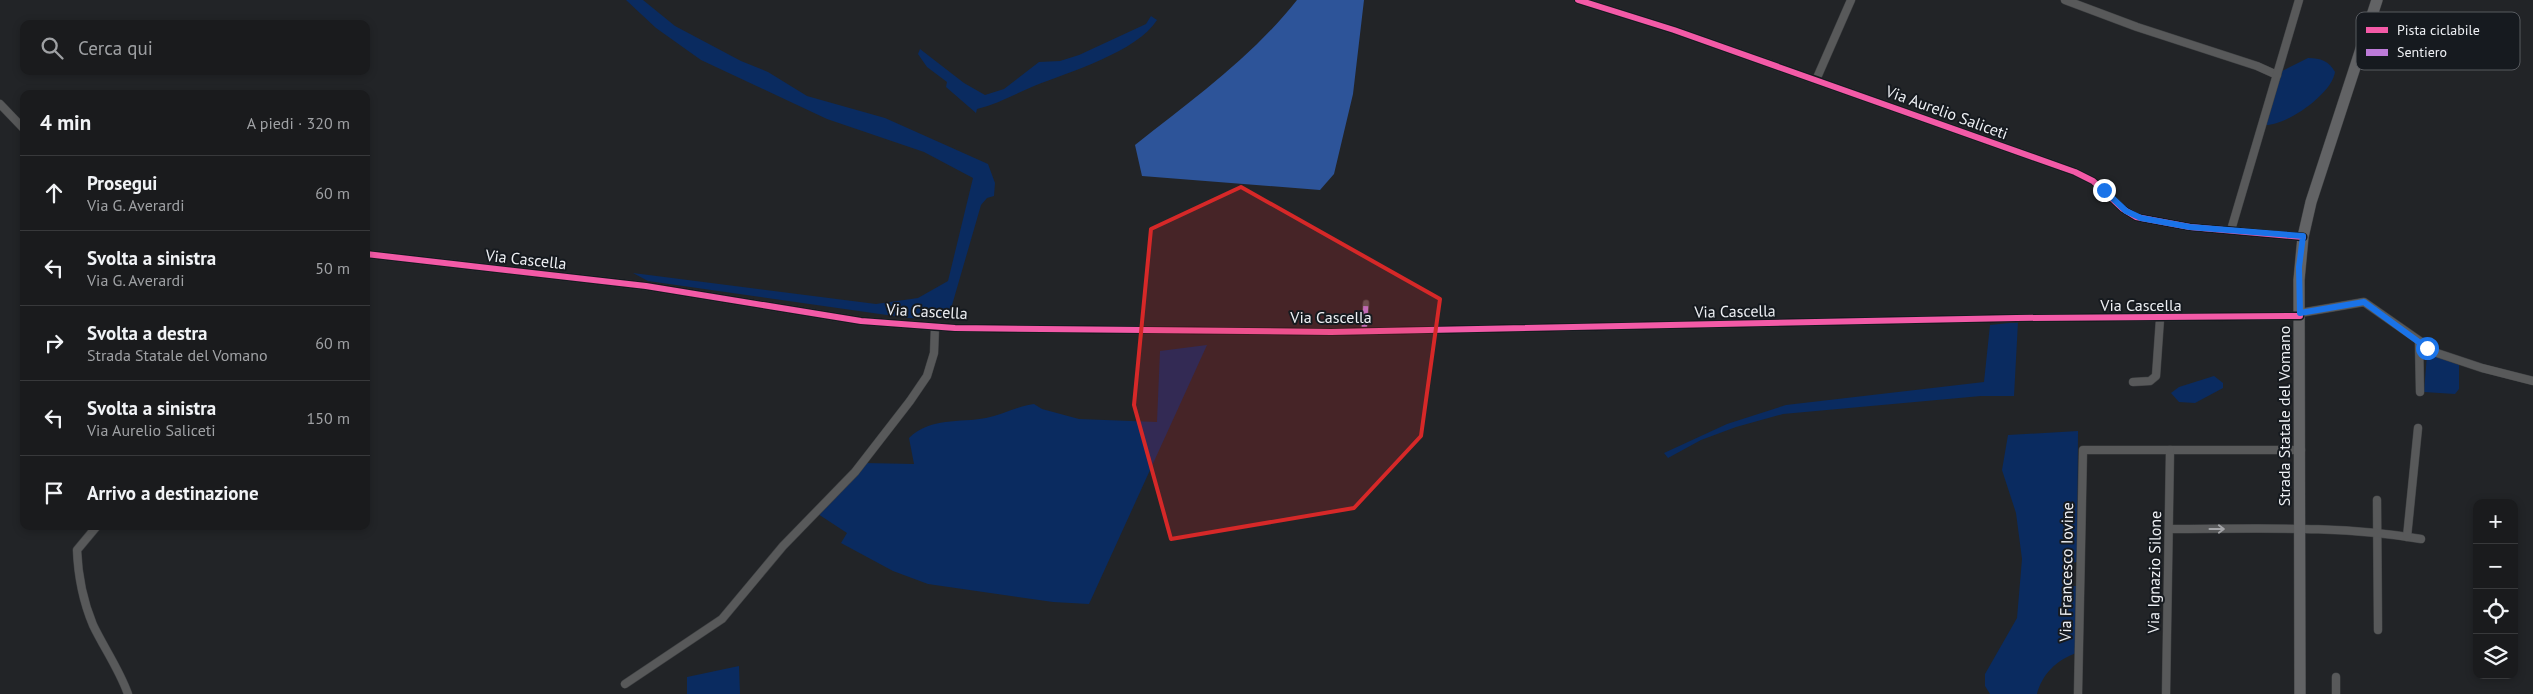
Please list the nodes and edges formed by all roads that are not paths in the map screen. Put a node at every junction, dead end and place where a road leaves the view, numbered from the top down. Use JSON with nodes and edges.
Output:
{"nodes":[{"id":1,"x":1578,"y":0,"type":"edge"},
{"id":2,"x":1851,"y":0,"type":"edge"},
{"id":3,"x":2065,"y":0,"type":"edge"},
{"id":4,"x":2299,"y":0,"type":"edge"},
{"id":5,"x":2377,"y":0,"type":"edge"},
{"id":6,"x":2373,"y":12,"type":"edge"},
{"id":7,"x":2356,"y":63,"type":"edge"},
{"id":8,"x":2277,"y":75,"type":"junction"},
{"id":9,"x":1816,"y":80,"type":"junction"},
{"id":10,"x":0,"y":104,"type":"edge"},
{"id":11,"x":20,"y":125,"type":"edge"},
{"id":12,"x":2231,"y":230,"type":"junction"},
{"id":13,"x":2303,"y":236,"type":"junction"},
{"id":14,"x":370,"y":254,"type":"edge"},
{"id":15,"x":1366,"y":303,"type":"dead end"},
{"id":16,"x":2300,"y":315,"type":"junction"},
{"id":17,"x":2160,"y":319,"type":"junction"},
{"id":18,"x":935,"y":327,"type":"junction"},
{"id":19,"x":1364,"y":331,"type":"junction"},
{"id":20,"x":2419,"y":343,"type":"junction"},
{"id":21,"x":2533,"y":381,"type":"edge"},
{"id":22,"x":2132,"y":382,"type":"dead end"},
{"id":23,"x":2420,"y":392,"type":"dead end"},
{"id":24,"x":2418,"y":428,"type":"dead end"},
{"id":25,"x":2170,"y":450,"type":"junction"},
{"id":26,"x":2301,"y":450,"type":"junction"},
{"id":27,"x":2377,"y":500,"type":"dead end"},
{"id":28,"x":2169,"y":529,"type":"junction"},
{"id":29,"x":2300,"y":529,"type":"junction"},
{"id":30,"x":93,"y":530,"type":"edge"},
{"id":31,"x":2377,"y":533,"type":"junction"},
{"id":32,"x":2407,"y":537,"type":"junction"},
{"id":33,"x":2421,"y":539,"type":"dead end"},
{"id":34,"x":2378,"y":630,"type":"dead end"},
{"id":35,"x":2336,"y":676,"type":"dead end"},
{"id":36,"x":625,"y":684,"type":"dead end"},
{"id":37,"x":128,"y":694,"type":"edge"},
{"id":38,"x":2078,"y":694,"type":"edge"},
{"id":39,"x":2166,"y":694,"type":"edge"},
{"id":40,"x":2300,"y":694,"type":"edge"},
{"id":41,"x":2336,"y":694,"type":"edge"}],
"edges":[{"from":1,"to":9,"type":"street","name":"Via Aurelio Saliceti"},
{"from":2,"to":9,"type":"street"},
{"from":3,"to":8,"type":"street"},
{"from":4,"to":8,"type":"street"},
{"from":5,"to":6,"type":"main road","name":"Strada Statale del Vomano"},
{"from":7,"to":13,"type":"main road","name":"Strada Statale del Vomano"},
{"from":8,"to":12,"type":"street"},
{"from":9,"to":12,"type":"street","name":"Via Aurelio Saliceti"},
{"from":10,"to":11,"type":"street"},
{"from":12,"to":13,"type":"street","name":"Via Aurelio Saliceti"},
{"from":13,"to":16,"type":"main road","name":"Strada Statale del Vomano"},
{"from":14,"to":18,"type":"street","name":"Via Cascella"},
{"from":15,"to":19,"type":"street"},
{"from":16,"to":17,"type":"street","name":"Via Cascella"},
{"from":16,"to":20,"type":"street","name":"Via Cascella"},
{"from":16,"to":26,"type":"main road","name":"Strada Statale del Vomano"},
{"from":17,"to":19,"type":"street","name":"Via Cascella"},
{"from":17,"to":22,"type":"street"},
{"from":18,"to":19,"type":"street","name":"Via Cascella"},
{"from":18,"to":36,"type":"street"},
{"from":20,"to":21,"type":"street","name":"Via Cascella"},
{"from":20,"to":23,"type":"street"},
{"from":24,"to":32,"type":"street"},
{"from":25,"to":26,"type":"street"},
{"from":25,"to":28,"type":"street","name":"Via Ignazio Silone"},
{"from":25,"to":38,"type":"street","name":"Via Francesco Iovine"},
{"from":26,"to":29,"type":"main road","name":"Strada Statale del Vomano"},
{"from":27,"to":31,"type":"street"},
{"from":28,"to":29,"type":"street","one_way":true},
{"from":28,"to":39,"type":"street","name":"Via Ignazio Silone"},
{"from":29,"to":31,"type":"street"},
{"from":29,"to":40,"type":"main road","name":"Strada Statale del Vomano"},
{"from":30,"to":37,"type":"street"},
{"from":31,"to":32,"type":"street"},
{"from":31,"to":34,"type":"street"},
{"from":32,"to":33,"type":"street"},
{"from":35,"to":41,"type":"street"}]}
